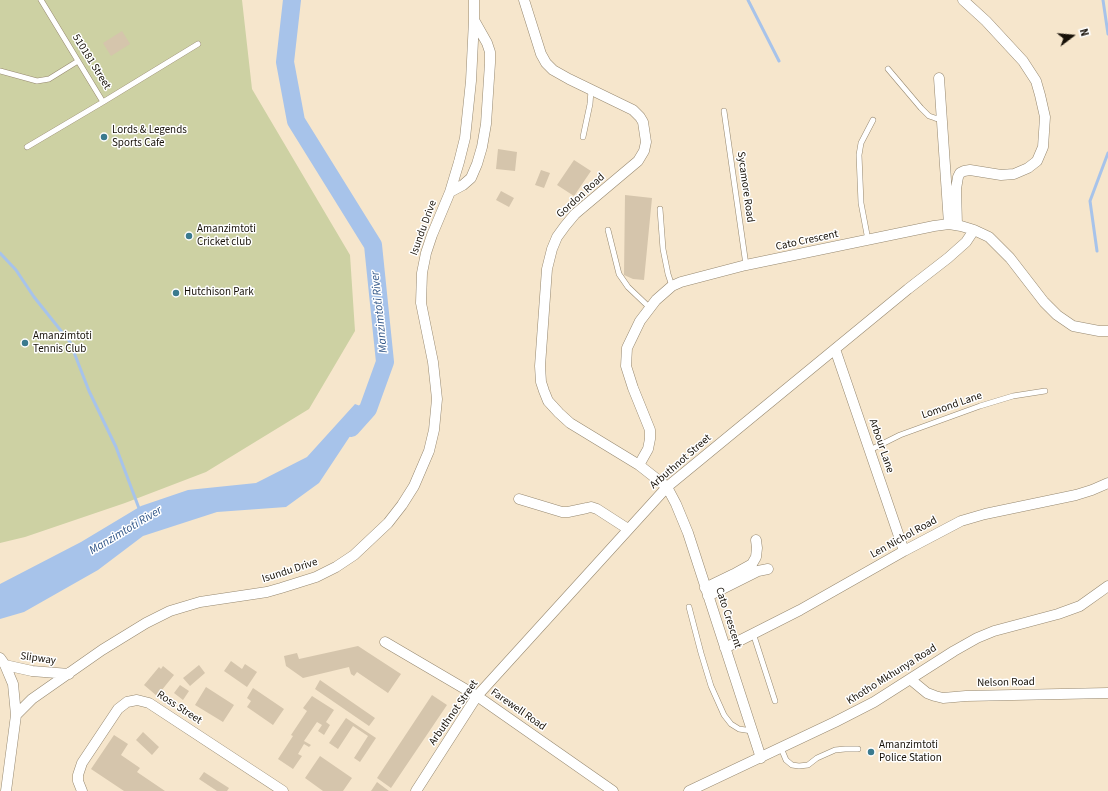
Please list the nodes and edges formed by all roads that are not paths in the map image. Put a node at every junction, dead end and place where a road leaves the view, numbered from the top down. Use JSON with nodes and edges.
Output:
{"nodes":[{"id":1,"x":41,"y":0,"type":"edge"},
{"id":2,"x":474,"y":0,"type":"edge"},
{"id":3,"x":524,"y":0,"type":"edge"},
{"id":4,"x":963,"y":0,"type":"edge"},
{"id":5,"x":474,"y":20,"type":"junction"},
{"id":6,"x":198,"y":44,"type":"dead end"},
{"id":7,"x":78,"y":61,"type":"junction"},
{"id":8,"x":888,"y":69,"type":"dead end"},
{"id":9,"x":0,"y":71,"type":"edge"},
{"id":10,"x":940,"y":78,"type":"dead end"},
{"id":11,"x":592,"y":90,"type":"junction"},
{"id":12,"x":103,"y":102,"type":"junction"},
{"id":13,"x":724,"y":112,"type":"dead end"},
{"id":14,"x":873,"y":120,"type":"dead end"},
{"id":15,"x":942,"y":120,"type":"junction"},
{"id":16,"x":583,"y":137,"type":"dead end"},
{"id":17,"x":27,"y":148,"type":"dead end"},
{"id":18,"x":450,"y":192,"type":"junction"},
{"id":19,"x":660,"y":209,"type":"dead end"},
{"id":20,"x":953,"y":225,"type":"junction"},
{"id":21,"x":608,"y":230,"type":"dead end"},
{"id":22,"x":974,"y":230,"type":"junction"},
{"id":23,"x":868,"y":240,"type":"junction"},
{"id":24,"x":746,"y":265,"type":"junction"},
{"id":25,"x":672,"y":286,"type":"junction"},
{"id":26,"x":650,"y":308,"type":"junction"},
{"id":27,"x":1108,"y":331,"type":"edge"},
{"id":28,"x":835,"y":349,"type":"junction"},
{"id":29,"x":1045,"y":391,"type":"dead end"},
{"id":30,"x":870,"y":450,"type":"junction"},
{"id":31,"x":639,"y":465,"type":"junction"},
{"id":32,"x":1108,"y":483,"type":"edge"},
{"id":33,"x":667,"y":487,"type":"junction"},
{"id":34,"x":519,"y":499,"type":"dead end"},
{"id":35,"x":628,"y":529,"type":"junction"},
{"id":36,"x":756,"y":540,"type":"dead end"},
{"id":37,"x":904,"y":551,"type":"junction"},
{"id":38,"x":768,"y":569,"type":"dead end"},
{"id":39,"x":1108,"y":586,"type":"edge"},
{"id":40,"x":707,"y":592,"type":"junction"},
{"id":41,"x":689,"y":607,"type":"dead end"},
{"id":42,"x":753,"y":634,"type":"junction"},
{"id":43,"x":385,"y":642,"type":"dead end"},
{"id":44,"x":725,"y":648,"type":"junction"},
{"id":45,"x":3,"y":662,"type":"edge"},
{"id":46,"x":69,"y":674,"type":"junction"},
{"id":47,"x":910,"y":679,"type":"junction"},
{"id":48,"x":1108,"y":693,"type":"edge"},
{"id":49,"x":477,"y":696,"type":"junction"},
{"id":50,"x":775,"y":701,"type":"dead end"},
{"id":51,"x":16,"y":715,"type":"junction"},
{"id":52,"x":752,"y":731,"type":"junction"},
{"id":53,"x":781,"y":748,"type":"junction"},
{"id":54,"x":858,"y":749,"type":"dead end"},
{"id":55,"x":761,"y":758,"type":"junction"},
{"id":56,"x":6,"y":791,"type":"edge"},
{"id":57,"x":82,"y":791,"type":"edge"},
{"id":58,"x":283,"y":791,"type":"edge"},
{"id":59,"x":416,"y":791,"type":"edge"},
{"id":60,"x":613,"y":791,"type":"edge"},
{"id":61,"x":689,"y":791,"type":"edge"}],
"edges":[{"from":1,"to":7,"type":"lane","name":"510181 Street"},
{"from":2,"to":5,"type":"street","name":"Isundu Drive"},
{"from":3,"to":11,"type":"street","name":"Gordon Road"},
{"from":4,"to":20,"type":"street"},
{"from":5,"to":18,"type":"street","name":"Isundu Drive"},
{"from":5,"to":18,"type":"street","name":"Isundu Drive"},
{"from":6,"to":12,"type":"lane","name":"510181 Street"},
{"from":7,"to":9,"type":"lane"},
{"from":7,"to":12,"type":"lane","name":"510181 Street"},
{"from":8,"to":15,"type":"lane"},
{"from":10,"to":15,"type":"street"},
{"from":11,"to":16,"type":"lane"},
{"from":11,"to":31,"type":"street","name":"Gordon Road"},
{"from":12,"to":17,"type":"lane"},
{"from":13,"to":24,"type":"lane","name":"Sycamore Road"},
{"from":14,"to":23,"type":"lane"},
{"from":15,"to":20,"type":"street"},
{"from":18,"to":46,"type":"street","name":"Isundu Drive"},
{"from":19,"to":25,"type":"lane"},
{"from":20,"to":22,"type":"street","name":"Cato Crescent"},
{"from":20,"to":23,"type":"street","name":"Cato Crescent"},
{"from":21,"to":26,"type":"lane"},
{"from":22,"to":27,"type":"street","name":"Cato Crescent"},
{"from":22,"to":28,"type":"street","name":"Arbuthnot Street"},
{"from":23,"to":24,"type":"street","name":"Cato Crescent"},
{"from":24,"to":25,"type":"street","name":"Cato Crescent"},
{"from":25,"to":26,"type":"street","name":"Cato Crescent"},
{"from":26,"to":31,"type":"street","name":"Cato Crescent"},
{"from":28,"to":30,"type":"street","name":"Arbour Lane"},
{"from":28,"to":33,"type":"street","name":"Arbuthnot Street"},
{"from":29,"to":30,"type":"lane","name":"Lomond Lane"},
{"from":30,"to":37,"type":"street","name":"Arbour Lane"},
{"from":31,"to":33,"type":"street","name":"Gordon Road"},
{"from":32,"to":37,"type":"street","name":"Len Nichol Road"},
{"from":33,"to":35,"type":"street","name":"Arbuthnot Street"},
{"from":33,"to":40,"type":"street","name":"Cato Crescent"},
{"from":34,"to":35,"type":"street"},
{"from":35,"to":49,"type":"street","name":"Arbuthnot Street"},
{"from":36,"to":40,"type":"street"},
{"from":37,"to":42,"type":"street","name":"Len Nichol Road"},
{"from":38,"to":40,"type":"street"},
{"from":39,"to":47,"type":"street","name":"Khotho Mkhunya Road"},
{"from":40,"to":44,"type":"street","name":"Cato Crescent"},
{"from":41,"to":52,"type":"lane"},
{"from":42,"to":44,"type":"street","name":"Len Nichol Road"},
{"from":42,"to":50,"type":"lane"},
{"from":43,"to":49,"type":"street","name":"Farewell Road"},
{"from":44,"to":52,"type":"street","name":"Cato Crescent"},
{"from":45,"to":46,"type":"street","name":"Slipway"},
{"from":45,"to":51,"type":"street"},
{"from":46,"to":51,"type":"street","name":"Isundu Drive"},
{"from":47,"to":48,"type":"street","name":"Nelson Road"},
{"from":47,"to":53,"type":"street","name":"Khotho Mkhunya Road"},
{"from":49,"to":59,"type":"street","name":"Arbuthnot Street"},
{"from":49,"to":60,"type":"street","name":"Farewell Road"},
{"from":51,"to":56,"type":"street"},
{"from":52,"to":55,"type":"street","name":"Cato Crescent"},
{"from":53,"to":54,"type":"lane"},
{"from":53,"to":55,"type":"street","name":"Khotho Mkhunya Road"},
{"from":55,"to":61,"type":"street","name":"Khotho Mkhunya Road"},
{"from":57,"to":58,"type":"street","name":"Ross Street"}]}
